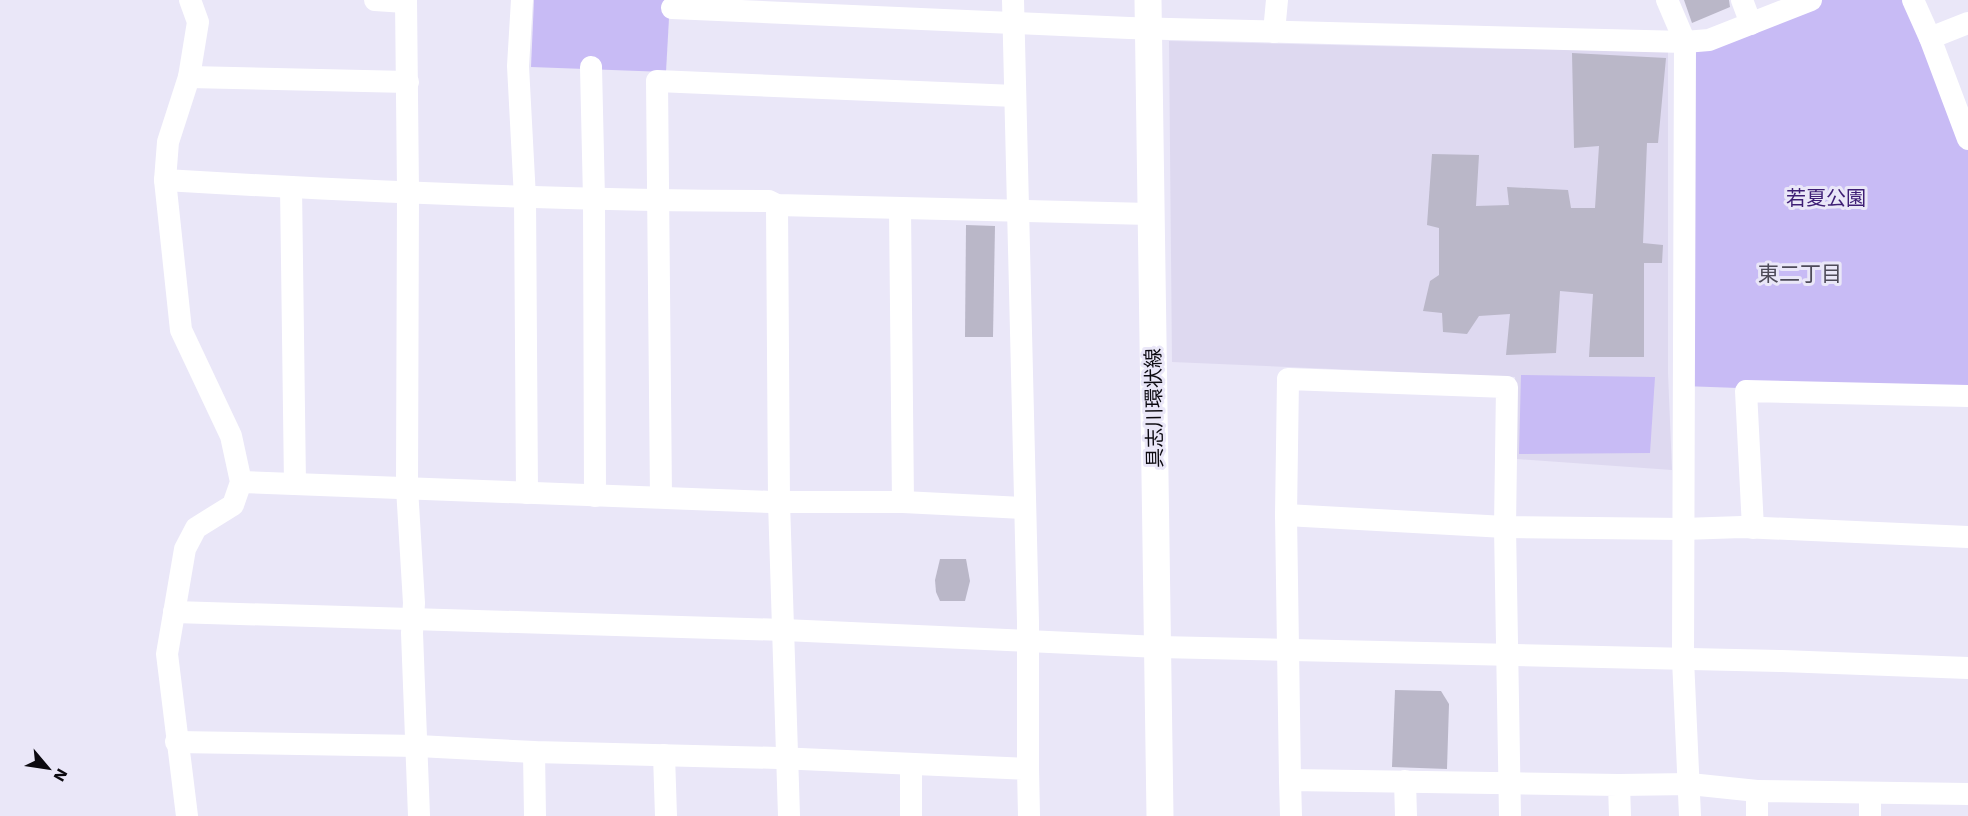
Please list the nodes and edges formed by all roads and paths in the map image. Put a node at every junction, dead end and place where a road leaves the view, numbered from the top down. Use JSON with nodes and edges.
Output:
{"nodes":[{"id":1,"x":190,"y":0,"type":"edge"},
{"id":2,"x":375,"y":0,"type":"edge"},
{"id":3,"x":522,"y":0,"type":"edge"},
{"id":4,"x":1013,"y":0,"type":"edge"},
{"id":5,"x":1148,"y":0,"type":"edge"},
{"id":6,"x":1277,"y":0,"type":"edge"},
{"id":7,"x":1667,"y":0,"type":"edge"},
{"id":8,"x":1742,"y":0,"type":"edge"},
{"id":9,"x":1913,"y":0,"type":"edge"},
{"id":10,"x":406,"y":1,"type":"edge"},
{"id":11,"x":1807,"y":1,"type":"edge"},
{"id":12,"x":672,"y":8,"type":"dead end"},
{"id":13,"x":1014,"y":23,"type":"junction"},
{"id":14,"x":1751,"y":24,"type":"junction"},
{"id":15,"x":1968,"y":24,"type":"edge"},
{"id":16,"x":1149,"y":29,"type":"junction"},
{"id":17,"x":1274,"y":32,"type":"junction"},
{"id":18,"x":1930,"y":38,"type":"junction"},
{"id":19,"x":1684,"y":42,"type":"junction"},
{"id":20,"x":591,"y":67,"type":"dead end"},
{"id":21,"x":189,"y":77,"type":"junction"},
{"id":22,"x":408,"y":82,"type":"junction"},
{"id":23,"x":1014,"y":96,"type":"junction"},
{"id":24,"x":1968,"y":140,"type":"edge"},
{"id":25,"x":165,"y":180,"type":"junction"},
{"id":26,"x":291,"y":187,"type":"junction"},
{"id":27,"x":408,"y":191,"type":"junction"},
{"id":28,"x":525,"y":198,"type":"junction"},
{"id":29,"x":594,"y":199,"type":"junction"},
{"id":30,"x":658,"y":201,"type":"junction"},
{"id":31,"x":777,"y":205,"type":"junction"},
{"id":32,"x":900,"y":209,"type":"junction"},
{"id":33,"x":1018,"y":212,"type":"junction"},
{"id":34,"x":1150,"y":214,"type":"junction"},
{"id":35,"x":1968,"y":396,"type":"edge"},
{"id":36,"x":241,"y":482,"type":"junction"},
{"id":37,"x":295,"y":484,"type":"junction"},
{"id":38,"x":407,"y":488,"type":"junction"},
{"id":39,"x":527,"y":493,"type":"junction"},
{"id":40,"x":595,"y":496,"type":"junction"},
{"id":41,"x":661,"y":497,"type":"junction"},
{"id":42,"x":779,"y":502,"type":"junction"},
{"id":43,"x":903,"y":502,"type":"junction"},
{"id":44,"x":1025,"y":507,"type":"junction"},
{"id":45,"x":1286,"y":515,"type":"junction"},
{"id":46,"x":1504,"y":527,"type":"junction"},
{"id":47,"x":1753,"y":528,"type":"junction"},
{"id":48,"x":1683,"y":530,"type":"junction"},
{"id":49,"x":1968,"y":537,"type":"edge"},
{"id":50,"x":174,"y":612,"type":"junction"},
{"id":51,"x":413,"y":619,"type":"junction"},
{"id":52,"x":784,"y":630,"type":"junction"},
{"id":53,"x":1029,"y":640,"type":"junction"},
{"id":54,"x":1159,"y":647,"type":"junction"},
{"id":55,"x":1289,"y":649,"type":"junction"},
{"id":56,"x":1508,"y":655,"type":"junction"},
{"id":57,"x":1683,"y":658,"type":"junction"},
{"id":58,"x":1968,"y":668,"type":"edge"},
{"id":59,"x":176,"y":742,"type":"junction"},
{"id":60,"x":417,"y":746,"type":"junction"},
{"id":61,"x":534,"y":752,"type":"junction"},
{"id":62,"x":664,"y":755,"type":"junction"},
{"id":63,"x":788,"y":758,"type":"junction"},
{"id":64,"x":910,"y":764,"type":"junction"},
{"id":65,"x":1028,"y":769,"type":"junction"},
{"id":66,"x":1290,"y":780,"type":"junction"},
{"id":67,"x":1405,"y":782,"type":"junction"},
{"id":68,"x":1508,"y":783,"type":"junction"},
{"id":69,"x":1690,"y":784,"type":"junction"},
{"id":70,"x":1619,"y":785,"type":"junction"},
{"id":71,"x":1757,"y":791,"type":"junction"},
{"id":72,"x":1870,"y":793,"type":"junction"},
{"id":73,"x":1968,"y":794,"type":"edge"},
{"id":74,"x":187,"y":816,"type":"edge"},
{"id":75,"x":419,"y":816,"type":"edge"},
{"id":76,"x":535,"y":816,"type":"edge"},
{"id":77,"x":666,"y":816,"type":"edge"},
{"id":78,"x":789,"y":816,"type":"edge"},
{"id":79,"x":911,"y":816,"type":"edge"},
{"id":80,"x":1029,"y":816,"type":"edge"},
{"id":81,"x":1161,"y":816,"type":"edge"},
{"id":82,"x":1291,"y":816,"type":"edge"},
{"id":83,"x":1406,"y":816,"type":"edge"},
{"id":84,"x":1510,"y":816,"type":"edge"},
{"id":85,"x":1620,"y":816,"type":"edge"},
{"id":86,"x":1690,"y":816,"type":"edge"},
{"id":87,"x":1757,"y":816,"type":"edge"},
{"id":88,"x":1870,"y":816,"type":"edge"}],
"edges":[{"from":1,"to":21,"type":"street"},
{"from":2,"to":10,"type":"street"},
{"from":3,"to":28,"type":"street"},
{"from":4,"to":13,"type":"street"},
{"from":5,"to":16,"type":"main road","name":"具志川環状線"},
{"from":6,"to":17,"type":"street"},
{"from":7,"to":19,"type":"street"},
{"from":8,"to":14,"type":"street"},
{"from":9,"to":18,"type":"street"},
{"from":10,"to":22,"type":"street"},
{"from":11,"to":14,"type":"street"},
{"from":12,"to":13,"type":"street"},
{"from":13,"to":16,"type":"street"},
{"from":13,"to":23,"type":"street"},
{"from":14,"to":19,"type":"street"},
{"from":15,"to":18,"type":"street"},
{"from":16,"to":17,"type":"street"},
{"from":16,"to":34,"type":"main road","name":"具志川環状線"},
{"from":17,"to":19,"type":"street"},
{"from":18,"to":24,"type":"street"},
{"from":19,"to":48,"type":"street"},
{"from":20,"to":29,"type":"street"},
{"from":21,"to":22,"type":"street"},
{"from":21,"to":25,"type":"street"},
{"from":22,"to":27,"type":"street"},
{"from":23,"to":30,"type":"street"},
{"from":23,"to":33,"type":"street"},
{"from":25,"to":26,"type":"street"},
{"from":25,"to":36,"type":"street"},
{"from":26,"to":27,"type":"street"},
{"from":26,"to":37,"type":"street"},
{"from":27,"to":28,"type":"street"},
{"from":27,"to":38,"type":"street"},
{"from":28,"to":29,"type":"street"},
{"from":28,"to":39,"type":"street"},
{"from":29,"to":30,"type":"street"},
{"from":29,"to":40,"type":"street"},
{"from":30,"to":31,"type":"street"},
{"from":30,"to":41,"type":"street"},
{"from":31,"to":32,"type":"street"},
{"from":31,"to":42,"type":"street"},
{"from":32,"to":33,"type":"street"},
{"from":32,"to":43,"type":"street"},
{"from":33,"to":34,"type":"street"},
{"from":33,"to":44,"type":"street"},
{"from":34,"to":54,"type":"main road","name":"具志川環状線"},
{"from":35,"to":47,"type":"street"},
{"from":36,"to":37,"type":"street"},
{"from":36,"to":50,"type":"street"},
{"from":37,"to":38,"type":"street"},
{"from":38,"to":39,"type":"street"},
{"from":38,"to":51,"type":"street"},
{"from":39,"to":40,"type":"street"},
{"from":40,"to":41,"type":"street"},
{"from":41,"to":42,"type":"street"},
{"from":42,"to":43,"type":"street"},
{"from":42,"to":52,"type":"street"},
{"from":43,"to":44,"type":"street"},
{"from":44,"to":53,"type":"street"},
{"from":45,"to":46,"type":"street"},
{"from":45,"to":46,"type":"street"},
{"from":45,"to":55,"type":"street"},
{"from":46,"to":48,"type":"street"},
{"from":46,"to":56,"type":"street"},
{"from":47,"to":48,"type":"street"},
{"from":47,"to":49,"type":"street"},
{"from":48,"to":57,"type":"street"},
{"from":50,"to":51,"type":"street"},
{"from":50,"to":59,"type":"street"},
{"from":51,"to":52,"type":"street"},
{"from":51,"to":60,"type":"street"},
{"from":52,"to":53,"type":"street"},
{"from":52,"to":63,"type":"street"},
{"from":53,"to":54,"type":"street"},
{"from":53,"to":65,"type":"street"},
{"from":54,"to":55,"type":"street"},
{"from":54,"to":81,"type":"main road","name":"具志川環状線"},
{"from":55,"to":56,"type":"street"},
{"from":55,"to":66,"type":"street"},
{"from":56,"to":57,"type":"street"},
{"from":56,"to":68,"type":"street"},
{"from":57,"to":58,"type":"street"},
{"from":57,"to":69,"type":"street"},
{"from":59,"to":60,"type":"street"},
{"from":59,"to":74,"type":"street"},
{"from":60,"to":61,"type":"street"},
{"from":60,"to":75,"type":"street"},
{"from":61,"to":62,"type":"street"},
{"from":61,"to":76,"type":"street"},
{"from":62,"to":63,"type":"street"},
{"from":62,"to":77,"type":"street"},
{"from":63,"to":64,"type":"street"},
{"from":63,"to":78,"type":"street"},
{"from":64,"to":65,"type":"street"},
{"from":64,"to":79,"type":"street"},
{"from":65,"to":80,"type":"street"},
{"from":66,"to":67,"type":"street"},
{"from":66,"to":82,"type":"street"},
{"from":67,"to":68,"type":"street"},
{"from":67,"to":83,"type":"street"},
{"from":68,"to":70,"type":"street"},
{"from":68,"to":84,"type":"street"},
{"from":69,"to":70,"type":"street"},
{"from":69,"to":71,"type":"street"},
{"from":69,"to":86,"type":"street"},
{"from":70,"to":85,"type":"street"},
{"from":71,"to":72,"type":"street"},
{"from":71,"to":87,"type":"street"},
{"from":72,"to":73,"type":"street"},
{"from":72,"to":88,"type":"street"}]}
